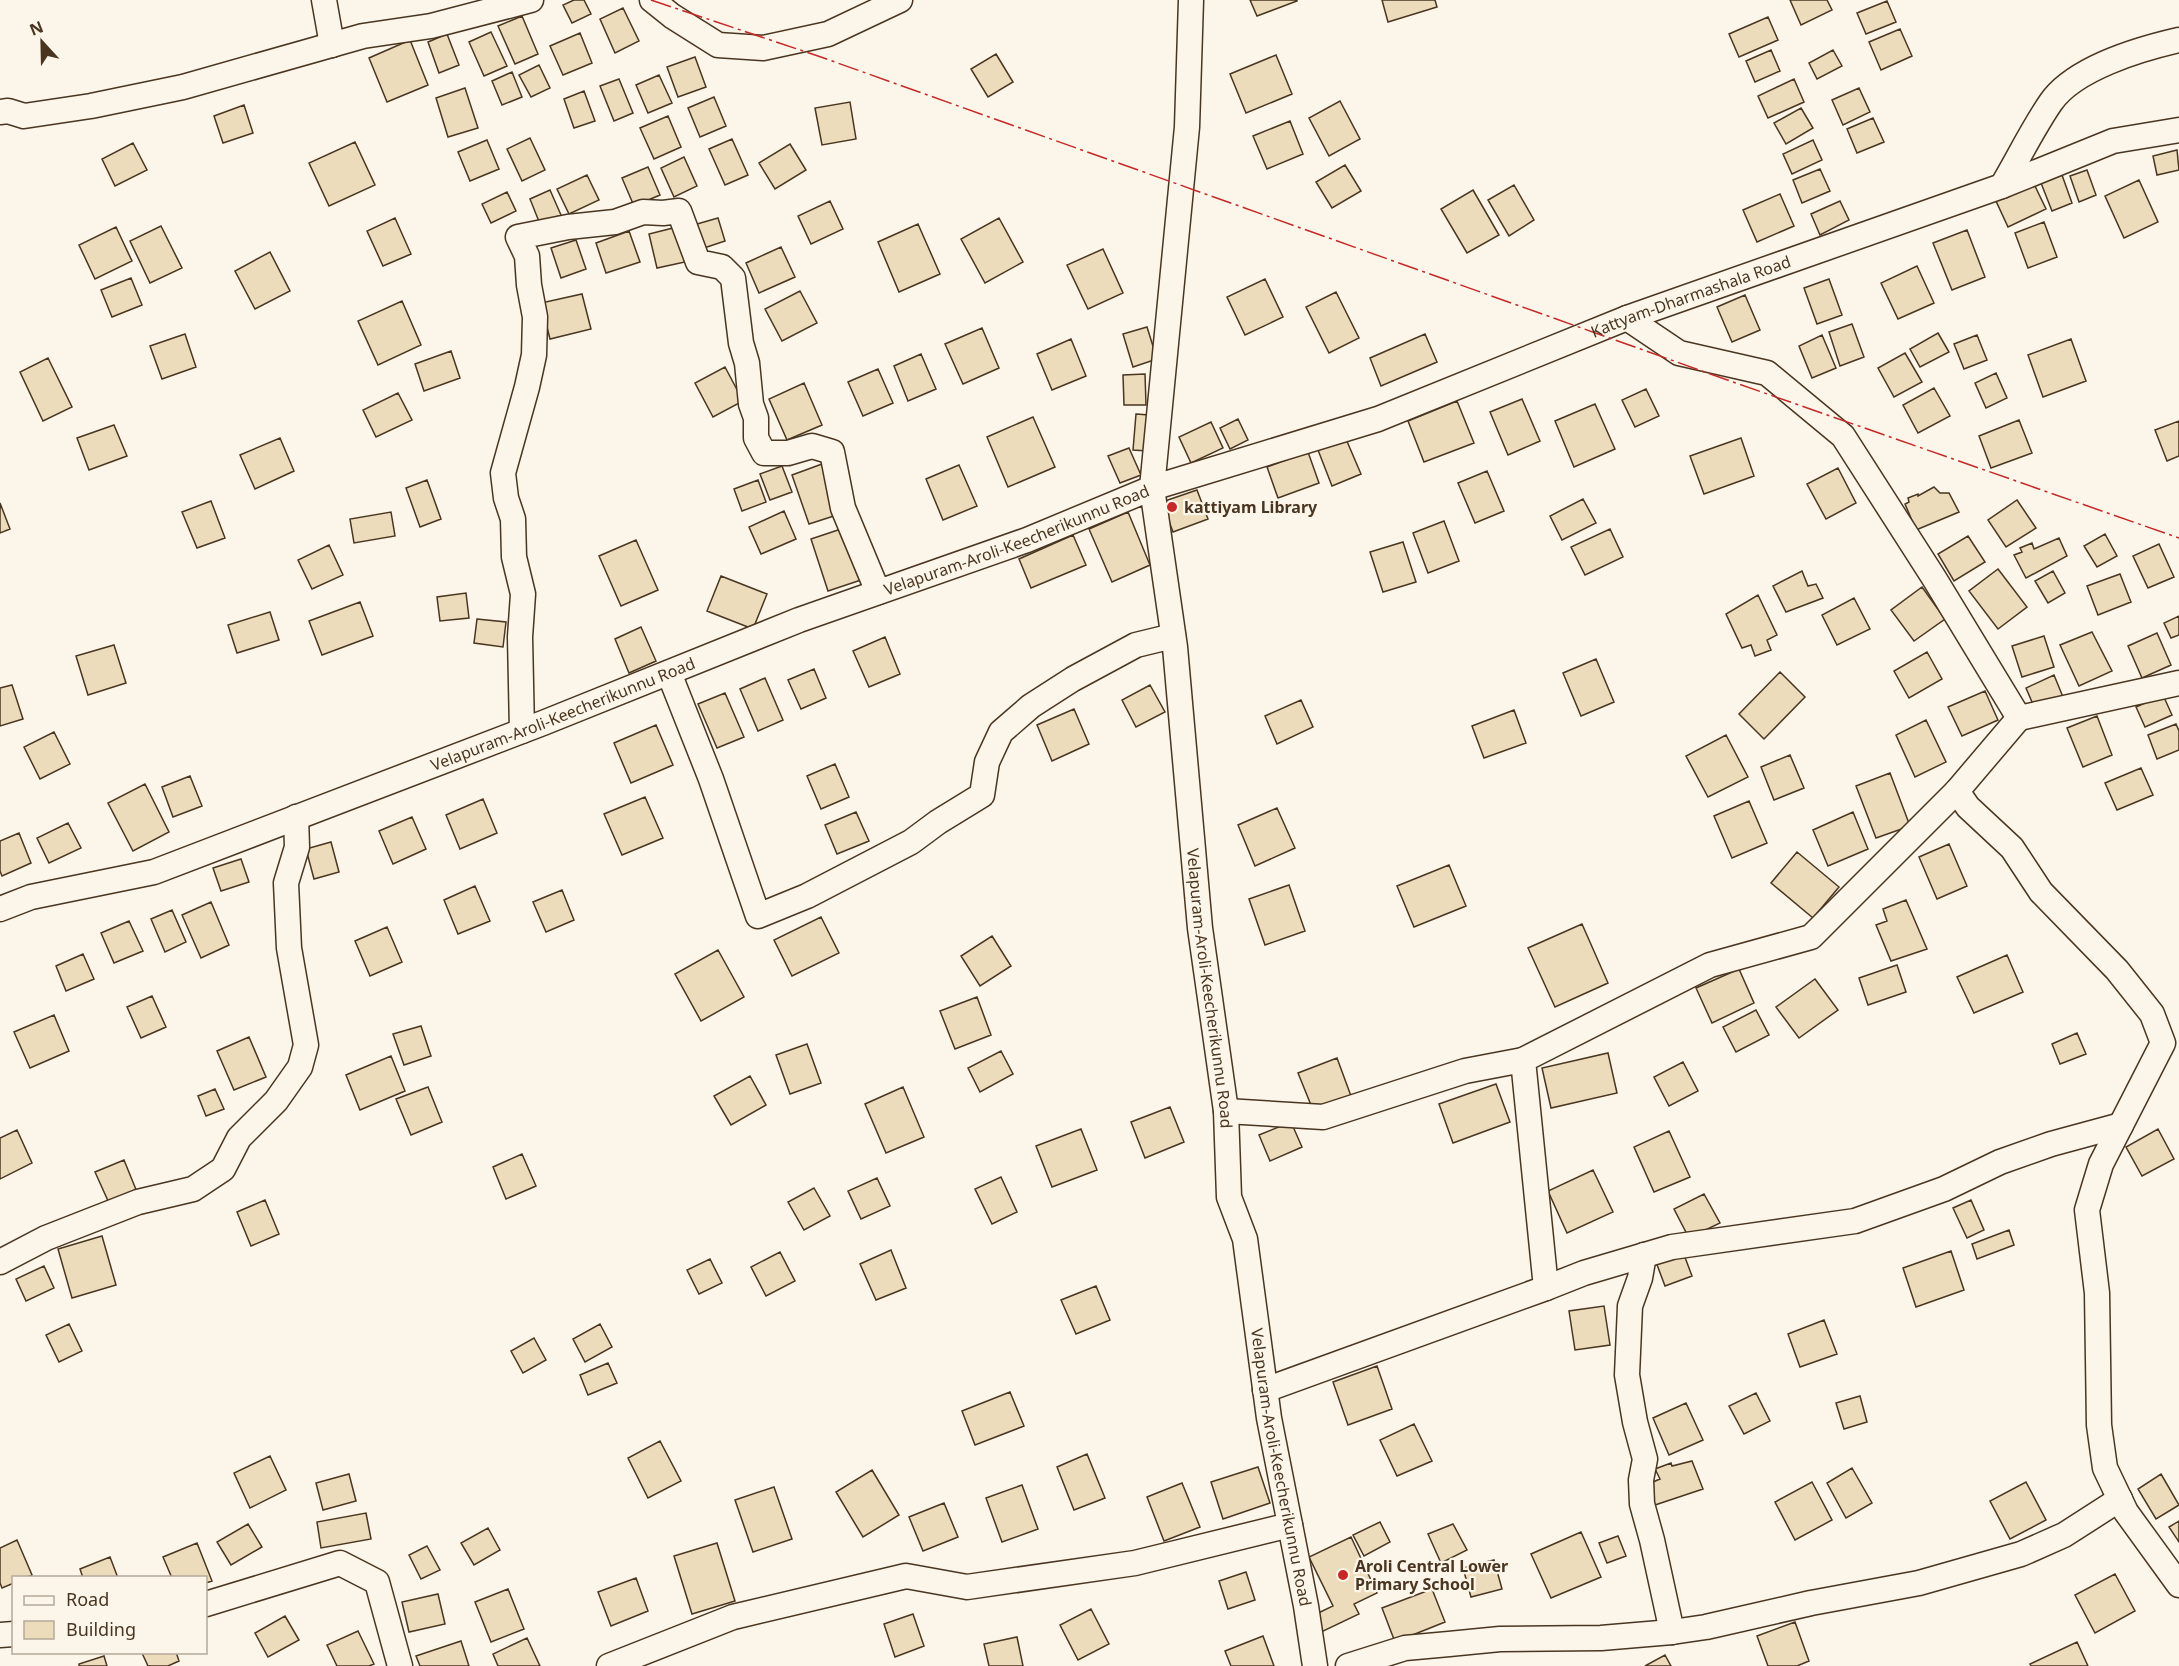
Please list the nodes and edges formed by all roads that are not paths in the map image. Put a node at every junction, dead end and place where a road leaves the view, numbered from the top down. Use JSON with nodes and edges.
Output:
{"nodes":[{"id":1,"x":324,"y":0,"type":"edge"},
{"id":2,"x":531,"y":0,"type":"edge"},
{"id":3,"x":652,"y":0,"type":"edge"},
{"id":4,"x":900,"y":0,"type":"edge"},
{"id":5,"x":1191,"y":0,"type":"edge"},
{"id":6,"x":2179,"y":40,"type":"edge"},
{"id":7,"x":333,"y":45,"type":"junction"},
{"id":8,"x":0,"y":112,"type":"edge"},
{"id":9,"x":2179,"y":130,"type":"edge"},
{"id":10,"x":2002,"y":186,"type":"junction"},
{"id":11,"x":1627,"y":318,"type":"junction"},
{"id":12,"x":1152,"y":488,"type":"junction"},
{"id":13,"x":878,"y":592,"type":"junction"},
{"id":14,"x":1173,"y":636,"type":"junction"},
{"id":15,"x":669,"y":673,"type":"junction"},
{"id":16,"x":2179,"y":683,"type":"edge"},
{"id":17,"x":2019,"y":718,"type":"junction"},
{"id":18,"x":522,"y":731,"type":"junction"},
{"id":19,"x":1957,"y":791,"type":"junction"},
{"id":20,"x":296,"y":817,"type":"junction"},
{"id":21,"x":0,"y":909,"type":"edge"},
{"id":22,"x":1523,"y":1059,"type":"junction"},
{"id":23,"x":1226,"y":1111,"type":"junction"},
{"id":24,"x":2121,"y":1125,"type":"junction"},
{"id":25,"x":1644,"y":1255,"type":"junction"},
{"id":26,"x":0,"y":1262,"type":"edge"},
{"id":27,"x":1546,"y":1288,"type":"junction"},
{"id":28,"x":1265,"y":1390,"type":"junction"},
{"id":29,"x":2120,"y":1499,"type":"junction"},
{"id":30,"x":1290,"y":1525,"type":"junction"},
{"id":31,"x":2179,"y":1585,"type":"edge"},
{"id":32,"x":207,"y":1604,"type":"edge"},
{"id":33,"x":1672,"y":1632,"type":"junction"},
{"id":34,"x":660,"y":1657,"type":"edge"},
{"id":35,"x":400,"y":1666,"type":"edge"},
{"id":36,"x":609,"y":1666,"type":"edge"},
{"id":37,"x":1315,"y":1666,"type":"edge"},
{"id":38,"x":1348,"y":1666,"type":"edge"}],
"edges":[{"from":1,"to":7,"type":"street"},
{"from":2,"to":7,"type":"street"},
{"from":3,"to":4,"type":"street"},
{"from":5,"to":12,"type":"street"},
{"from":6,"to":10,"type":"street"},
{"from":7,"to":8,"type":"street"},
{"from":9,"to":10,"type":"street","name":"Kattyam-Dharmashala Road"},
{"from":10,"to":11,"type":"street","name":"Kattyam-Dharmashala Road"},
{"from":11,"to":12,"type":"street","name":"Kattyam-Dharmashala Road"},
{"from":11,"to":17,"type":"street"},
{"from":12,"to":13,"type":"street","name":"Velapuram-Aroli-Keecherikunnu Road"},
{"from":12,"to":14,"type":"street","name":"Velapuram-Aroli-Keecherikunnu Road"},
{"from":13,"to":15,"type":"street","name":"Velapuram-Aroli-Keecherikunnu Road"},
{"from":13,"to":18,"type":"street"},
{"from":14,"to":15,"type":"street"},
{"from":14,"to":23,"type":"street","name":"Velapuram-Aroli-Keecherikunnu Road"},
{"from":15,"to":18,"type":"street","name":"Velapuram-Aroli-Keecherikunnu Road"},
{"from":16,"to":17,"type":"street"},
{"from":17,"to":19,"type":"street"},
{"from":18,"to":20,"type":"street","name":"Velapuram-Aroli-Keecherikunnu Road"},
{"from":19,"to":22,"type":"street"},
{"from":19,"to":24,"type":"street"},
{"from":20,"to":21,"type":"street","name":"Velapuram-Aroli-Keecherikunnu Road"},
{"from":20,"to":26,"type":"street"},
{"from":22,"to":23,"type":"street"},
{"from":22,"to":27,"type":"street"},
{"from":23,"to":28,"type":"street","name":"Velapuram-Aroli-Keecherikunnu Road"},
{"from":24,"to":25,"type":"street"},
{"from":24,"to":29,"type":"street"},
{"from":25,"to":27,"type":"street"},
{"from":25,"to":33,"type":"street"},
{"from":27,"to":28,"type":"street"},
{"from":28,"to":30,"type":"street","name":"Velapuram-Aroli-Keecherikunnu Road"},
{"from":29,"to":31,"type":"street"},
{"from":29,"to":33,"type":"street"},
{"from":30,"to":34,"type":"street"},
{"from":30,"to":37,"type":"street","name":"Velapuram-Aroli-Keecherikunnu Road"},
{"from":32,"to":35,"type":"street"},
{"from":33,"to":38,"type":"street"},
{"from":34,"to":36,"type":"street"}]}
